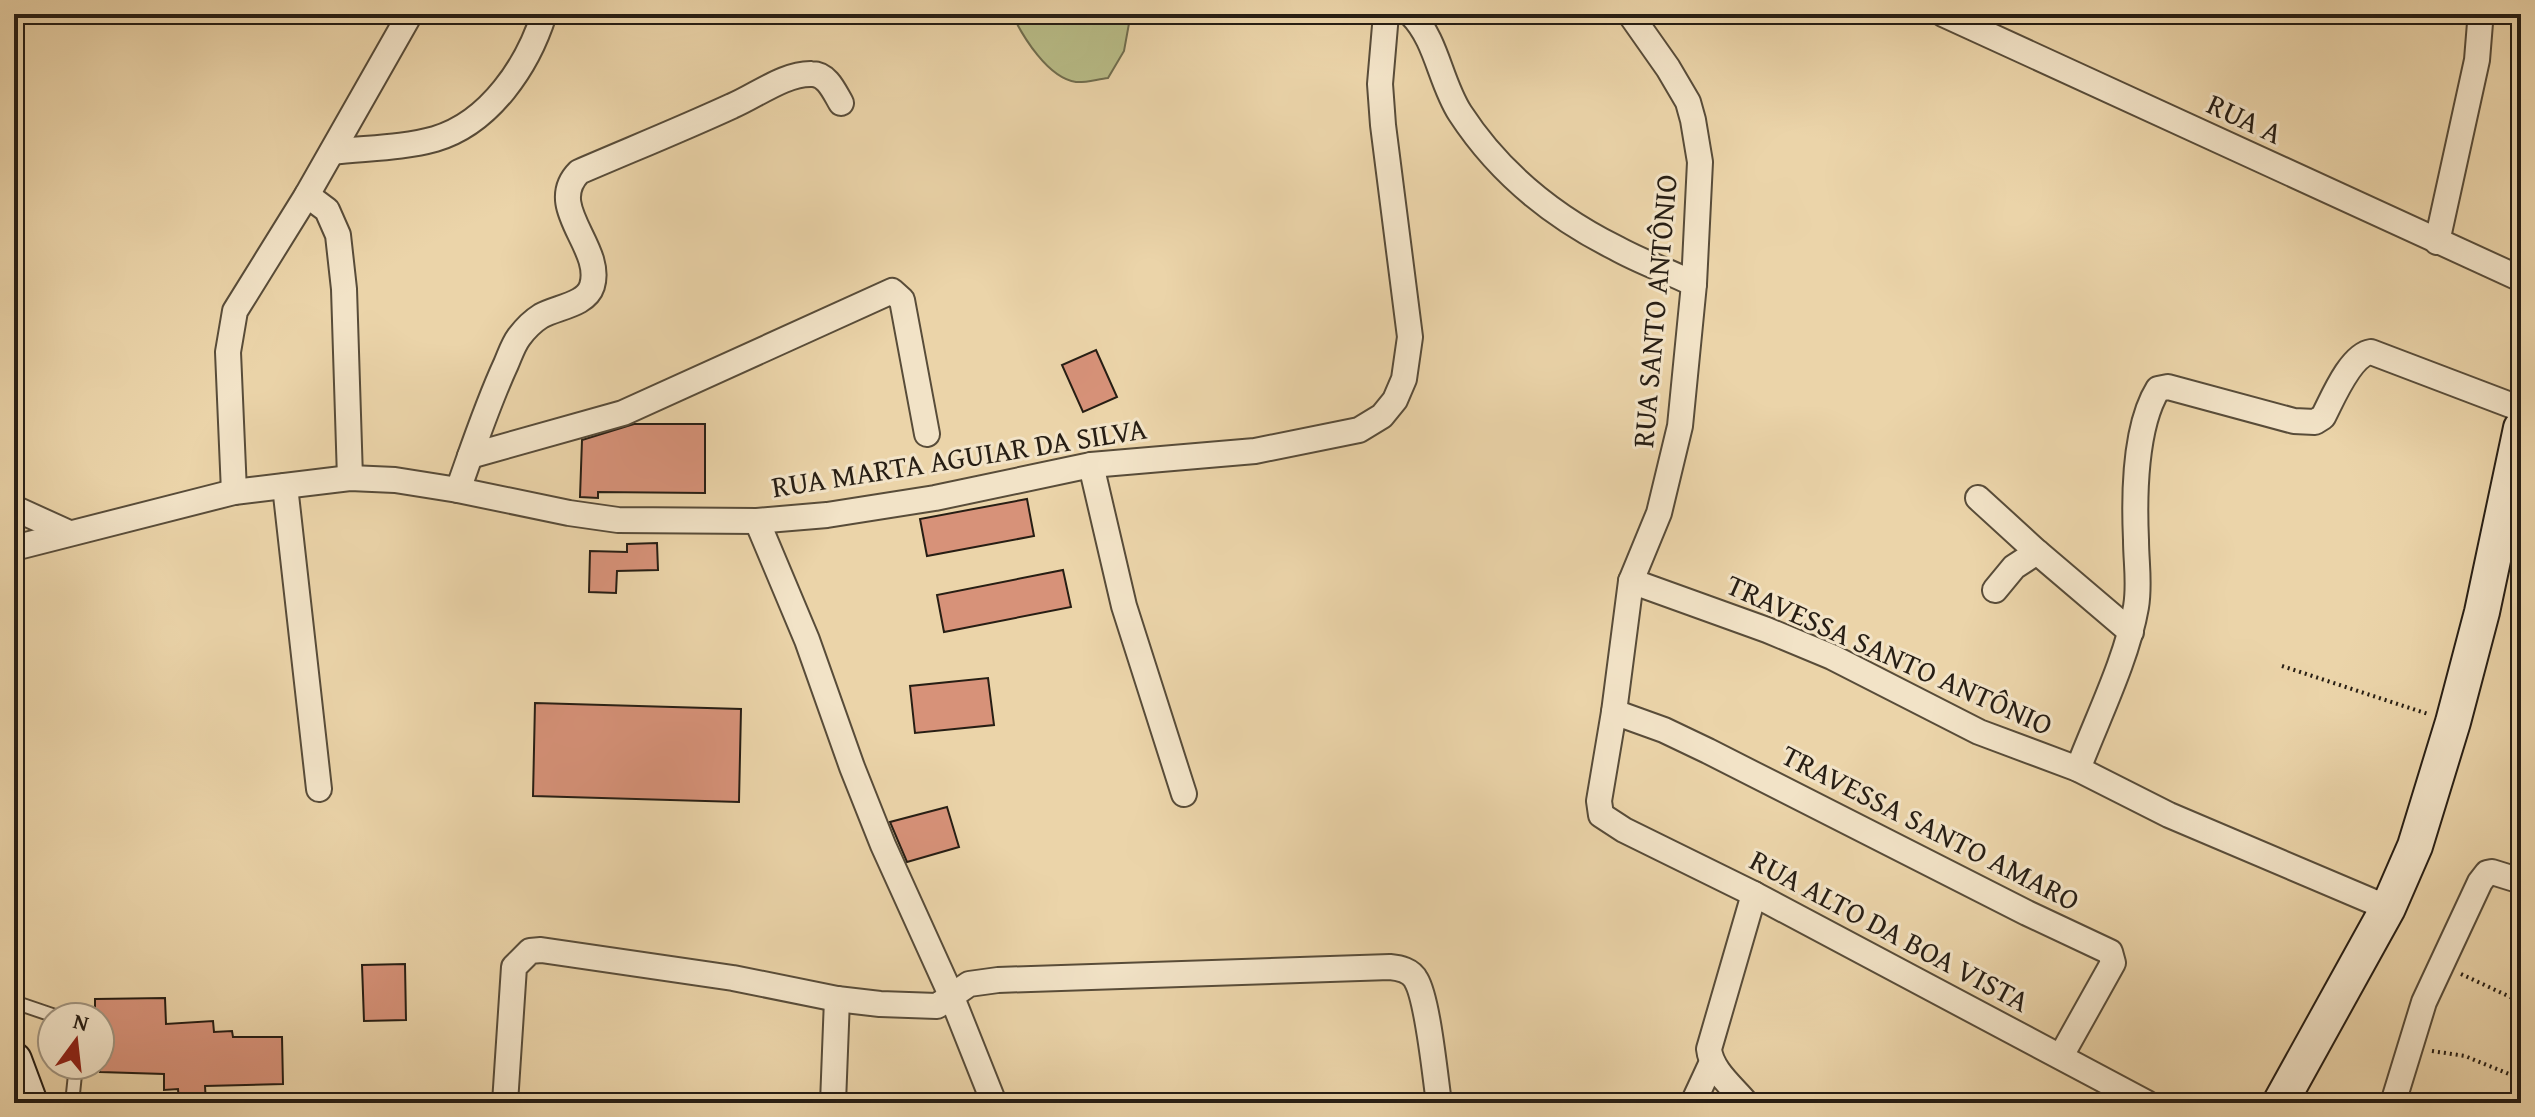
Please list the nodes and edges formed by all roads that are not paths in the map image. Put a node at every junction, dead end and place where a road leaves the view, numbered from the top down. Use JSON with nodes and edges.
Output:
{"nodes":[{"id":1,"x":410,"y":14,"type":"edge"},
{"id":2,"x":544,"y":14,"type":"edge"},
{"id":3,"x":1386,"y":14,"type":"edge"},
{"id":4,"x":1411,"y":14,"type":"edge"},
{"id":5,"x":1630,"y":14,"type":"edge"},
{"id":6,"x":1943,"y":14,"type":"edge"},
{"id":7,"x":2477,"y":14,"type":"edge"},
{"id":8,"x":841,"y":103,"type":"dead end"},
{"id":9,"x":332,"y":152,"type":"junction"},
{"id":10,"x":307,"y":195,"type":"junction"},
{"id":11,"x":2437,"y":242,"type":"junction"},
{"id":12,"x":2521,"y":279,"type":"edge"},
{"id":13,"x":1694,"y":284,"type":"junction"},
{"id":14,"x":2521,"y":409,"type":"edge"},
{"id":15,"x":2521,"y":428,"type":"edge"},
{"id":16,"x":927,"y":434,"type":"dead end"},
{"id":17,"x":470,"y":456,"type":"junction"},
{"id":18,"x":1091,"y":465,"type":"junction"},
{"id":19,"x":350,"y":478,"type":"junction"},
{"id":20,"x":285,"y":486,"type":"junction"},
{"id":21,"x":458,"y":490,"type":"junction"},
{"id":22,"x":234,"y":492,"type":"junction"},
{"id":23,"x":1978,"y":498,"type":"dead end"},
{"id":24,"x":14,"y":508,"type":"edge"},
{"id":25,"x":757,"y":521,"type":"junction"},
{"id":26,"x":69,"y":533,"type":"junction"},
{"id":27,"x":14,"y":548,"type":"edge"},
{"id":28,"x":2037,"y":552,"type":"junction"},
{"id":29,"x":1631,"y":581,"type":"junction"},
{"id":30,"x":1995,"y":590,"type":"dead end"},
{"id":31,"x":2131,"y":632,"type":"junction"},
{"id":32,"x":1614,"y":712,"type":"junction"},
{"id":33,"x":2078,"y":769,"type":"junction"},
{"id":34,"x":319,"y":789,"type":"dead end"},
{"id":35,"x":1184,"y":794,"type":"dead end"},
{"id":36,"x":1601,"y":815,"type":"joint"},
{"id":37,"x":2521,"y":881,"type":"edge"},
{"id":38,"x":1754,"y":894,"type":"junction"},
{"id":39,"x":2388,"y":908,"type":"junction"},
{"id":40,"x":951,"y":995,"type":"junction"},
{"id":41,"x":837,"y":999,"type":"junction"},
{"id":42,"x":14,"y":1002,"type":"edge"},
{"id":43,"x":36,"y":1010,"type":"edge"},
{"id":44,"x":1711,"y":1053,"type":"junction"},
{"id":45,"x":2061,"y":1056,"type":"junction"},
{"id":46,"x":14,"y":1060,"type":"edge"},
{"id":47,"x":74,"y":1081,"type":"edge"},
{"id":48,"x":30,"y":1103,"type":"edge"},
{"id":49,"x":72,"y":1103,"type":"edge"},
{"id":50,"x":505,"y":1103,"type":"edge"},
{"id":51,"x":833,"y":1103,"type":"edge"},
{"id":52,"x":994,"y":1103,"type":"edge"},
{"id":53,"x":1439,"y":1103,"type":"edge"},
{"id":54,"x":1693,"y":1103,"type":"edge"},
{"id":55,"x":1746,"y":1103,"type":"edge"},
{"id":56,"x":2147,"y":1103,"type":"edge"},
{"id":57,"x":2280,"y":1103,"type":"edge"},
{"id":58,"x":2393,"y":1103,"type":"edge"}],
"edges":[{"from":1,"to":9,"type":"street"},
{"from":2,"to":9,"type":"street"},
{"from":3,"to":18,"type":"street","name":"RUA MARTA AGUIAR DA SILVA"},
{"from":4,"to":13,"type":"street"},
{"from":5,"to":13,"type":"street","name":"RUA SANTO ANTÔNIO"},
{"from":6,"to":11,"type":"street","name":"RUA A"},
{"from":7,"to":11,"type":"street"},
{"from":8,"to":17,"type":"street"},
{"from":9,"to":10,"type":"street"},
{"from":10,"to":19,"type":"street"},
{"from":10,"to":22,"type":"street"},
{"from":11,"to":12,"type":"street","name":"RUA A"},
{"from":13,"to":29,"type":"street","name":"RUA SANTO ANTÔNIO"},
{"from":14,"to":31,"type":"street","name":"TRAVESSA SANTO ANTÔNIO"},
{"from":15,"to":39,"type":"main road"},
{"from":16,"to":17,"type":"street"},
{"from":17,"to":21,"type":"street"},
{"from":18,"to":25,"type":"street","name":"RUA MARTA AGUIAR DA SILVA"},
{"from":18,"to":35,"type":"street"},
{"from":19,"to":20,"type":"street","name":"RUA MARTA AGUIAR DA SILVA"},
{"from":19,"to":21,"type":"street","name":"RUA MARTA AGUIAR DA SILVA"},
{"from":20,"to":22,"type":"street","name":"RUA MARTA AGUIAR DA SILVA"},
{"from":20,"to":34,"type":"street"},
{"from":21,"to":25,"type":"street","name":"RUA MARTA AGUIAR DA SILVA"},
{"from":22,"to":26,"type":"street","name":"RUA MARTA AGUIAR DA SILVA"},
{"from":23,"to":28,"type":"street"},
{"from":24,"to":26,"type":"street"},
{"from":25,"to":40,"type":"street"},
{"from":26,"to":27,"type":"street","name":"RUA MARTA AGUIAR DA SILVA"},
{"from":28,"to":30,"type":"street"},
{"from":28,"to":31,"type":"street"},
{"from":29,"to":32,"type":"street","name":"RUA SANTO ANTÔNIO"},
{"from":29,"to":33,"type":"street","name":"TRAVESSA SANTO ANTÔNIO"},
{"from":31,"to":33,"type":"street","name":"TRAVESSA SANTO ANTÔNIO"},
{"from":32,"to":36,"type":"street","name":"RUA SANTO ANTÔNIO"},
{"from":32,"to":45,"type":"street","name":"TRAVESSA SANTO AMARO"},
{"from":33,"to":39,"type":"street","name":"TRAVESSA SANTO ANTÔNIO"},
{"from":36,"to":38,"type":"street","name":"RUA ALTO DA BOA VISTA"},
{"from":37,"to":58,"type":"street"},
{"from":38,"to":44,"type":"street"},
{"from":38,"to":45,"type":"street","name":"RUA ALTO DA BOA VISTA"},
{"from":39,"to":57,"type":"main road"},
{"from":40,"to":41,"type":"street"},
{"from":40,"to":52,"type":"street"},
{"from":40,"to":53,"type":"street"},
{"from":41,"to":50,"type":"street"},
{"from":41,"to":51,"type":"street"},
{"from":42,"to":43,"type":"lane"},
{"from":44,"to":54,"type":"street"},
{"from":44,"to":55,"type":"street"},
{"from":45,"to":56,"type":"street","name":"RUA ALTO DA BOA VISTA"},
{"from":46,"to":48,"type":"main road"},
{"from":47,"to":49,"type":"lane"}]}
